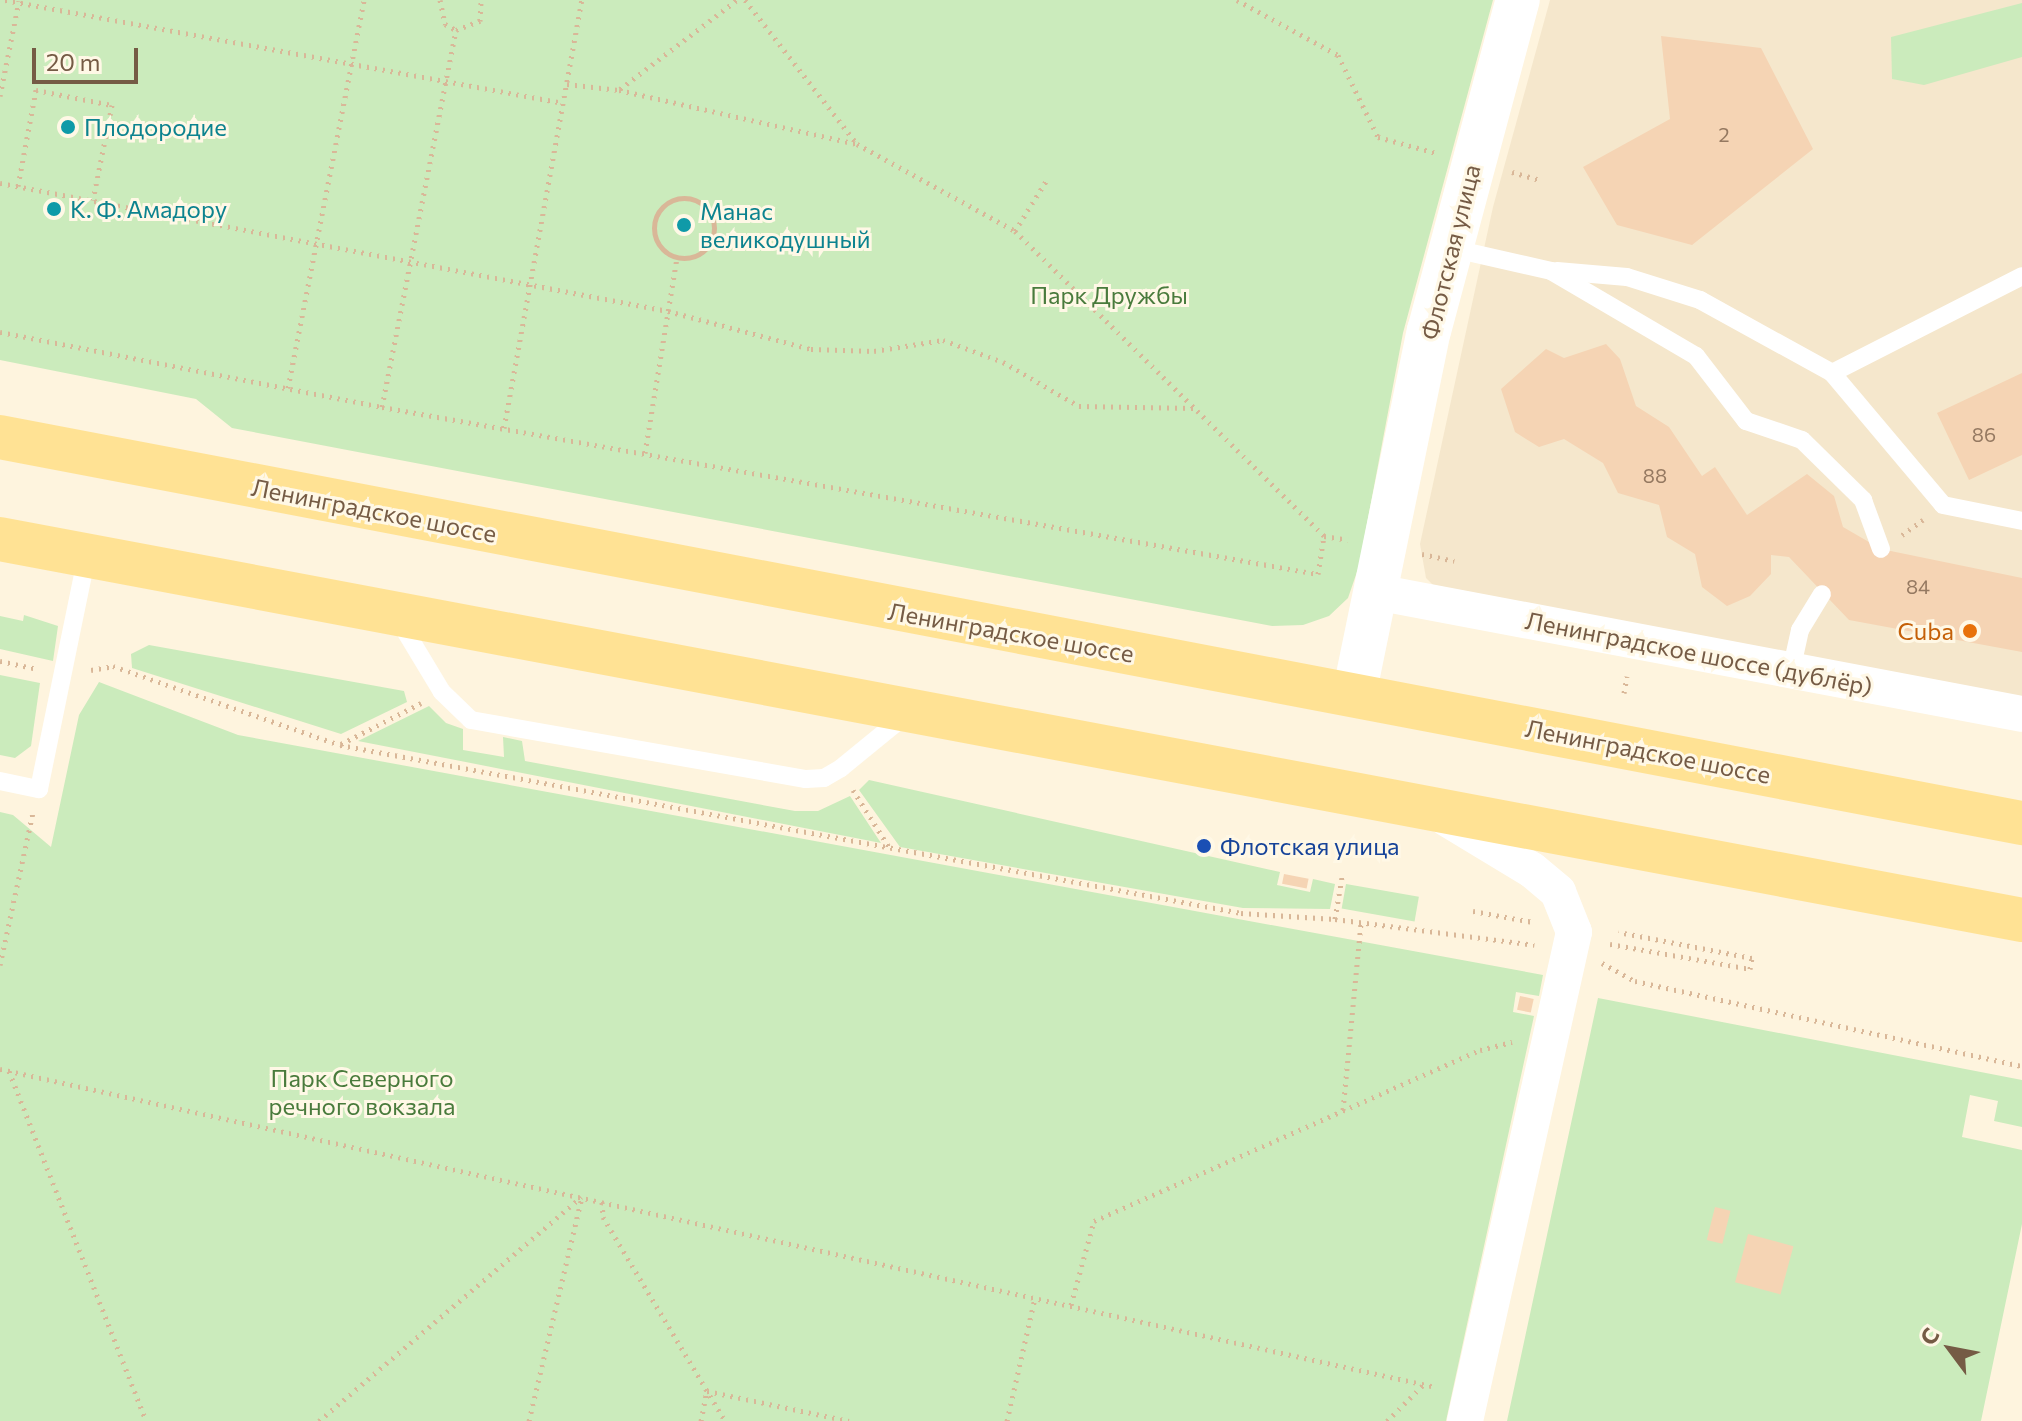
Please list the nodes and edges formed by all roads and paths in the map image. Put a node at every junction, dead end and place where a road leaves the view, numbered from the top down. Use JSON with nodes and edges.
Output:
{"nodes":[{"id":1,"x":5,"y":0,"type":"edge"},
{"id":2,"x":364,"y":0,"type":"edge"},
{"id":3,"x":440,"y":0,"type":"edge"},
{"id":4,"x":481,"y":0,"type":"edge"},
{"id":5,"x":582,"y":0,"type":"edge"},
{"id":6,"x":737,"y":0,"type":"edge"},
{"id":7,"x":745,"y":0,"type":"edge"},
{"id":8,"x":1237,"y":0,"type":"edge"},
{"id":9,"x":1518,"y":0,"type":"edge"},
{"id":10,"x":18,"y":1,"type":"edge"},
{"id":11,"x":456,"y":30,"type":"junction"},
{"id":12,"x":352,"y":63,"type":"junction"},
{"id":13,"x":447,"y":81,"type":"junction"},
{"id":14,"x":567,"y":84,"type":"junction"},
{"id":15,"x":619,"y":90,"type":"junction"},
{"id":16,"x":0,"y":96,"type":"edge"},
{"id":17,"x":564,"y":103,"type":"junction"},
{"id":18,"x":857,"y":144,"type":"junction"},
{"id":19,"x":1448,"y":156,"type":"dead end"},
{"id":20,"x":1503,"y":170,"type":"dead end"},
{"id":21,"x":1048,"y":178,"type":"dead end"},
{"id":22,"x":1540,"y":180,"type":"dead end"},
{"id":23,"x":0,"y":183,"type":"edge"},
{"id":24,"x":18,"y":186,"type":"junction"},
{"id":25,"x":93,"y":200,"type":"junction"},
{"id":26,"x":1015,"y":231,"type":"junction"},
{"id":27,"x":316,"y":243,"type":"junction"},
{"id":28,"x":1450,"y":248,"type":"junction"},
{"id":29,"x":677,"y":257,"type":"junction"},
{"id":30,"x":411,"y":261,"type":"junction"},
{"id":31,"x":1551,"y":271,"type":"junction"},
{"id":32,"x":2022,"y":276,"type":"edge"},
{"id":33,"x":531,"y":284,"type":"junction"},
{"id":34,"x":668,"y":311,"type":"junction"},
{"id":35,"x":0,"y":332,"type":"edge"},
{"id":36,"x":1832,"y":373,"type":"junction"},
{"id":37,"x":288,"y":388,"type":"junction"},
{"id":38,"x":382,"y":407,"type":"junction"},
{"id":39,"x":1194,"y":408,"type":"junction"},
{"id":40,"x":504,"y":428,"type":"junction"},
{"id":41,"x":0,"y":437,"type":"edge"},
{"id":42,"x":645,"y":453,"type":"junction"},
{"id":43,"x":1943,"y":505,"type":"junction"},
{"id":44,"x":2022,"y":521,"type":"edge"},
{"id":45,"x":0,"y":539,"type":"edge"},
{"id":46,"x":1881,"y":549,"type":"joint"},
{"id":47,"x":1417,"y":553,"type":"dead end"},
{"id":48,"x":87,"y":556,"type":"junction"},
{"id":49,"x":1454,"y":561,"type":"dead end"},
{"id":50,"x":1376,"y":592,"type":"junction"},
{"id":51,"x":1822,"y":594,"type":"dead end"},
{"id":52,"x":396,"y":615,"type":"junction"},
{"id":53,"x":0,"y":661,"type":"edge"},
{"id":54,"x":113,"y":666,"type":"dead end"},
{"id":55,"x":1791,"y":671,"type":"junction"},
{"id":56,"x":63,"y":674,"type":"junction"},
{"id":57,"x":442,"y":692,"type":"junction"},
{"id":58,"x":1354,"y":695,"type":"junction"},
{"id":59,"x":907,"y":714,"type":"junction"},
{"id":60,"x":2022,"y":714,"type":"edge"},
{"id":61,"x":340,"y":745,"type":"junction"},
{"id":62,"x":841,"y":768,"type":"junction"},
{"id":63,"x":0,"y":781,"type":"edge"},
{"id":64,"x":39,"y":789,"type":"junction"},
{"id":65,"x":1424,"y":806,"type":"junction"},
{"id":66,"x":2022,"y":823,"type":"edge"},
{"id":67,"x":891,"y":850,"type":"junction"},
{"id":68,"x":1342,"y":877,"type":"dead end"},
{"id":69,"x":1473,"y":911,"type":"dead end"},
{"id":70,"x":1335,"y":919,"type":"junction"},
{"id":71,"x":2022,"y":920,"type":"edge"},
{"id":72,"x":1361,"y":923,"type":"junction"},
{"id":73,"x":1546,"y":925,"type":"dead end"},
{"id":74,"x":1618,"y":932,"type":"dead end"},
{"id":75,"x":1550,"y":946,"type":"dead end"},
{"id":76,"x":0,"y":965,"type":"edge"},
{"id":77,"x":1552,"y":1032,"type":"junction"},
{"id":78,"x":2022,"y":1066,"type":"edge"},
{"id":79,"x":0,"y":1069,"type":"edge"},
{"id":80,"x":9,"y":1070,"type":"junction"},
{"id":81,"x":1343,"y":1111,"type":"junction"},
{"id":82,"x":582,"y":1196,"type":"junction"},
{"id":83,"x":602,"y":1202,"type":"junction"},
{"id":84,"x":1035,"y":1298,"type":"junction"},
{"id":85,"x":1071,"y":1305,"type":"junction"},
{"id":86,"x":1423,"y":1384,"type":"junction"},
{"id":87,"x":707,"y":1391,"type":"junction"},
{"id":88,"x":1459,"y":1406,"type":"edge"},
{"id":89,"x":146,"y":1421,"type":"edge"},
{"id":90,"x":319,"y":1421,"type":"edge"},
{"id":91,"x":529,"y":1421,"type":"edge"},
{"id":92,"x":701,"y":1421,"type":"edge"},
{"id":93,"x":725,"y":1421,"type":"edge"},
{"id":94,"x":849,"y":1421,"type":"edge"},
{"id":95,"x":1007,"y":1421,"type":"edge"},
{"id":96,"x":1387,"y":1421,"type":"edge"}],
"edges":[{"from":1,"to":10,"type":"path"},
{"from":2,"to":12,"type":"path"},
{"from":3,"to":11,"type":"path"},
{"from":4,"to":11,"type":"path"},
{"from":5,"to":14,"type":"path"},
{"from":6,"to":15,"type":"path"},
{"from":7,"to":18,"type":"path"},
{"from":8,"to":19,"type":"path"},
{"from":9,"to":28,"type":"street","name":"Флотская улица"},
{"from":10,"to":12,"type":"path"},
{"from":10,"to":16,"type":"path"},
{"from":11,"to":13,"type":"path"},
{"from":12,"to":13,"type":"path"},
{"from":12,"to":27,"type":"path"},
{"from":13,"to":17,"type":"path"},
{"from":13,"to":30,"type":"path"},
{"from":14,"to":15,"type":"path"},
{"from":14,"to":17,"type":"path"},
{"from":15,"to":18,"type":"path"},
{"from":17,"to":33,"type":"path"},
{"from":18,"to":26,"type":"path"},
{"from":20,"to":22,"type":"path"},
{"from":21,"to":26,"type":"path"},
{"from":23,"to":24,"type":"path"},
{"from":24,"to":25,"type":"path"},
{"from":24,"to":25,"type":"path"},
{"from":25,"to":27,"type":"path"},
{"from":26,"to":39,"type":"path"},
{"from":27,"to":30,"type":"path"},
{"from":27,"to":37,"type":"path"},
{"from":28,"to":31,"type":"lane"},
{"from":28,"to":50,"type":"street","name":"Флотская улица"},
{"from":29,"to":29,"type":"path"},
{"from":29,"to":34,"type":"path"},
{"from":30,"to":33,"type":"path"},
{"from":30,"to":38,"type":"path"},
{"from":31,"to":36,"type":"lane"},
{"from":31,"to":46,"type":"lane"},
{"from":32,"to":36,"type":"lane"},
{"from":33,"to":34,"type":"path"},
{"from":33,"to":40,"type":"path"},
{"from":34,"to":39,"type":"path"},
{"from":34,"to":42,"type":"path"},
{"from":35,"to":37,"type":"path"},
{"from":36,"to":43,"type":"lane"},
{"from":37,"to":38,"type":"path"},
{"from":38,"to":40,"type":"path"},
{"from":39,"to":42,"type":"path"},
{"from":40,"to":42,"type":"path"},
{"from":41,"to":58,"type":"main road","name":"Ленинградское шоссе"},
{"from":43,"to":44,"type":"lane"},
{"from":43,"to":46,"type":"path"},
{"from":45,"to":48,"type":"main road"},
{"from":47,"to":49,"type":"path"},
{"from":48,"to":52,"type":"main road"},
{"from":48,"to":56,"type":"lane"},
{"from":50,"to":55,"type":"street","name":"Ленинградское шоссе (дублёр)"},
{"from":50,"to":58,"type":"street","name":"Флотская улица"},
{"from":51,"to":55,"type":"lane"},
{"from":52,"to":57,"type":"lane"},
{"from":52,"to":59,"type":"main road"},
{"from":53,"to":56,"type":"path"},
{"from":54,"to":61,"type":"path"},
{"from":55,"to":60,"type":"street","name":"Ленинградское шоссе (дублёр)"},
{"from":56,"to":64,"type":"lane"},
{"from":57,"to":61,"type":"path"},
{"from":57,"to":62,"type":"lane"},
{"from":58,"to":66,"type":"main road","name":"Ленинградское шоссе"},
{"from":59,"to":62,"type":"lane"},
{"from":59,"to":65,"type":"main road"},
{"from":61,"to":67,"type":"path"},
{"from":62,"to":67,"type":"path"},
{"from":63,"to":64,"type":"lane"},
{"from":64,"to":76,"type":"path"},
{"from":65,"to":71,"type":"main road"},
{"from":65,"to":77,"type":"street"},
{"from":67,"to":70,"type":"path"},
{"from":68,"to":70,"type":"path"},
{"from":69,"to":73,"type":"path"},
{"from":70,"to":72,"type":"path"},
{"from":72,"to":75,"type":"path"},
{"from":72,"to":81,"type":"path"},
{"from":74,"to":78,"type":"path"},
{"from":77,"to":81,"type":"path"},
{"from":77,"to":88,"type":"street"},
{"from":79,"to":80,"type":"path"},
{"from":80,"to":82,"type":"path"},
{"from":80,"to":89,"type":"path"},
{"from":81,"to":85,"type":"path"},
{"from":82,"to":83,"type":"path"},
{"from":82,"to":90,"type":"path"},
{"from":82,"to":91,"type":"path"},
{"from":83,"to":84,"type":"path"},
{"from":83,"to":87,"type":"path"},
{"from":84,"to":85,"type":"path"},
{"from":84,"to":95,"type":"path"},
{"from":85,"to":86,"type":"path"},
{"from":86,"to":88,"type":"path"},
{"from":86,"to":96,"type":"path"},
{"from":87,"to":92,"type":"path"},
{"from":87,"to":93,"type":"path"},
{"from":87,"to":94,"type":"path"}]}
